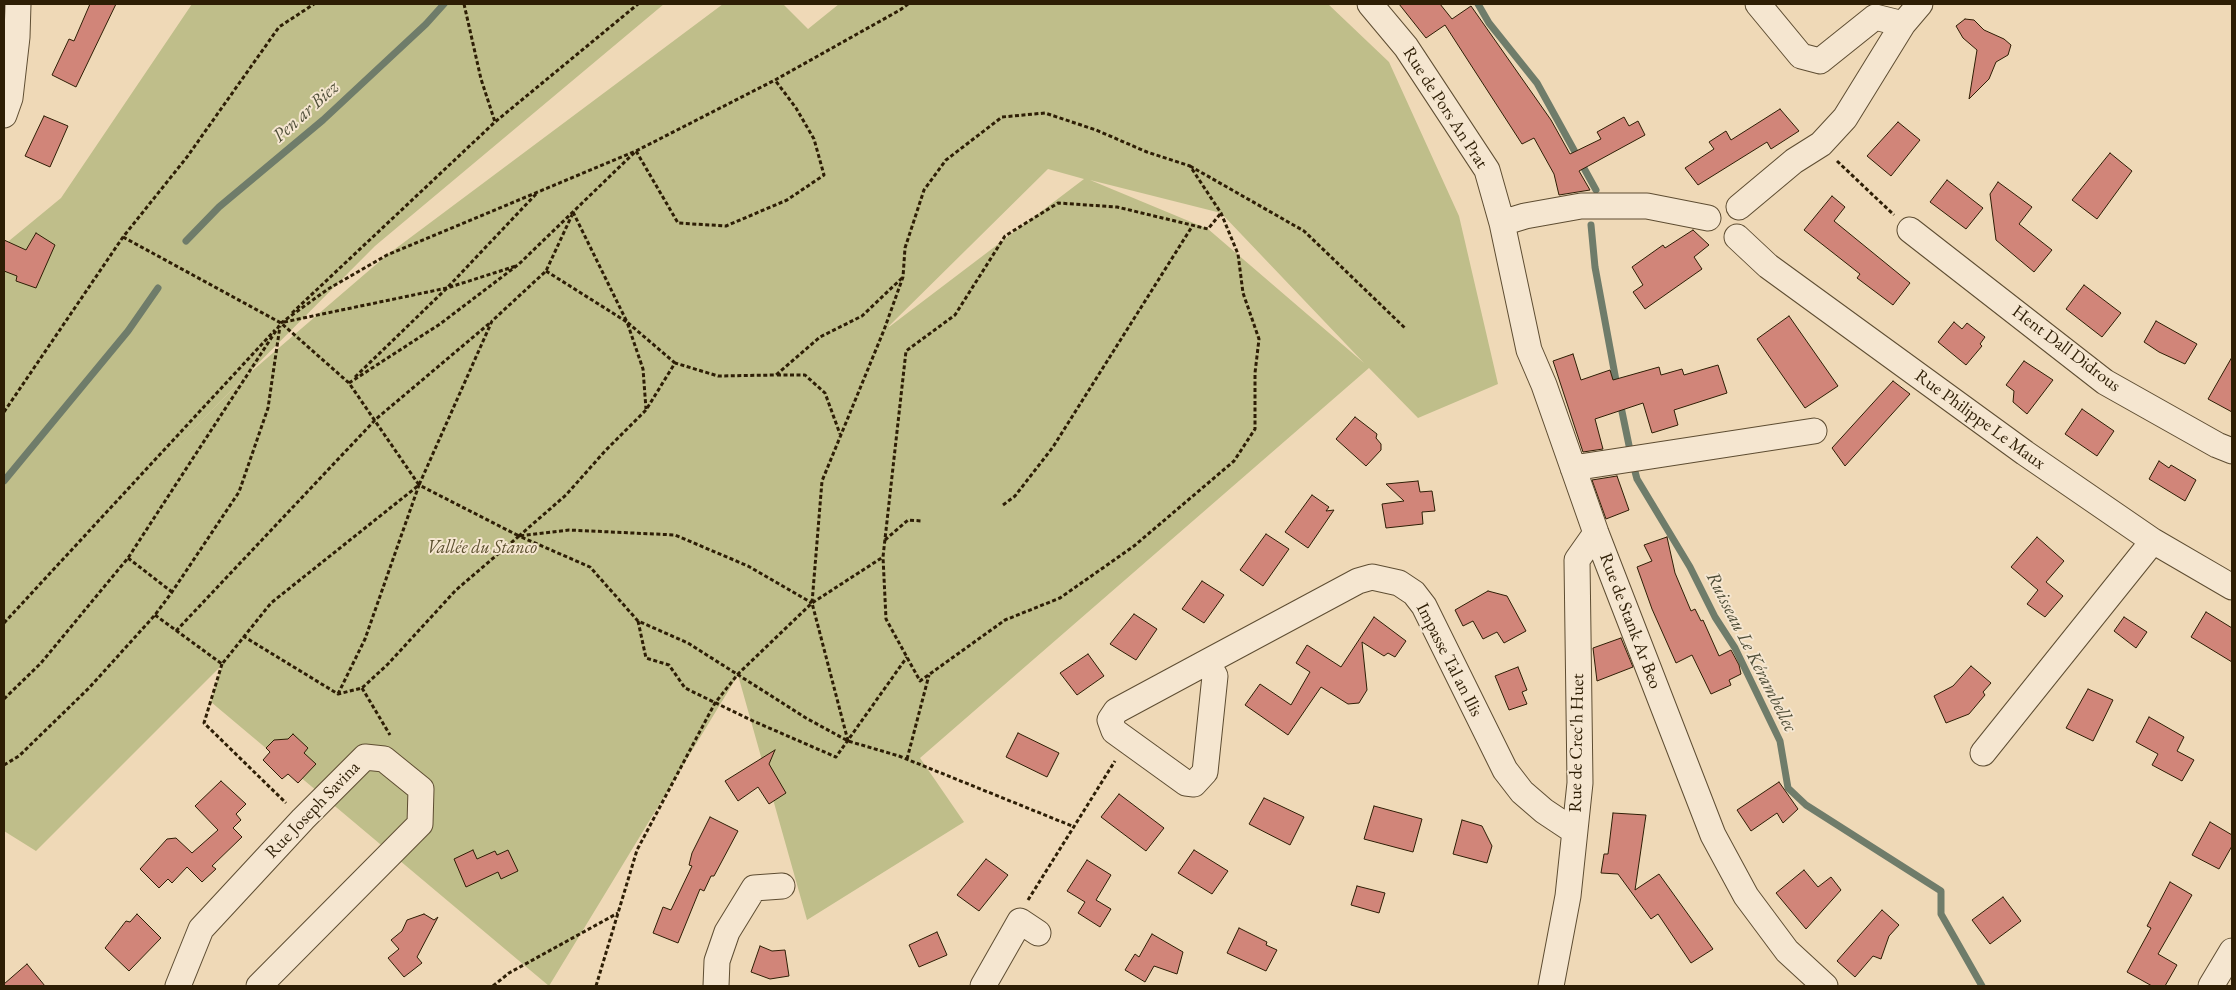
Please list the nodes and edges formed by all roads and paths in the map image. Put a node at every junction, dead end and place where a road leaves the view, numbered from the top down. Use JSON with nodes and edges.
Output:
{"nodes":[{"id":1,"x":18,"y":4,"type":"edge"},
{"id":2,"x":314,"y":4,"type":"edge"},
{"id":3,"x":464,"y":4,"type":"edge"},
{"id":4,"x":638,"y":4,"type":"edge"},
{"id":5,"x":908,"y":4,"type":"edge"},
{"id":6,"x":1370,"y":4,"type":"edge"},
{"id":7,"x":1758,"y":4,"type":"edge"},
{"id":8,"x":1920,"y":4,"type":"edge"},
{"id":9,"x":1903,"y":24,"type":"junction"},
{"id":10,"x":775,"y":80,"type":"junction"},
{"id":11,"x":4,"y":115,"type":"edge"},
{"id":12,"x":496,"y":122,"type":"junction"},
{"id":13,"x":636,"y":151,"type":"junction"},
{"id":14,"x":1190,"y":166,"type":"junction"},
{"id":15,"x":1858,"y":181,"type":"dead end"},
{"id":16,"x":539,"y":192,"type":"junction"},
{"id":17,"x":1739,"y":207,"type":"junction"},
{"id":18,"x":573,"y":212,"type":"junction"},
{"id":19,"x":1221,"y":213,"type":"junction"},
{"id":20,"x":1708,"y":218,"type":"junction"},
{"id":21,"x":1502,"y":223,"type":"junction"},
{"id":22,"x":1193,"y":225,"type":"junction"},
{"id":23,"x":1910,"y":230,"type":"joint"},
{"id":24,"x":123,"y":237,"type":"junction"},
{"id":25,"x":1737,"y":237,"type":"junction"},
{"id":26,"x":519,"y":264,"type":"junction"},
{"id":27,"x":546,"y":271,"type":"junction"},
{"id":28,"x":904,"y":276,"type":"junction"},
{"id":29,"x":447,"y":288,"type":"junction"},
{"id":30,"x":492,"y":321,"type":"junction"},
{"id":31,"x":627,"y":322,"type":"junction"},
{"id":32,"x":281,"y":323,"type":"junction"},
{"id":33,"x":1406,"y":329,"type":"dead end"},
{"id":34,"x":675,"y":363,"type":"junction"},
{"id":35,"x":776,"y":375,"type":"junction"},
{"id":36,"x":349,"y":383,"type":"junction"},
{"id":37,"x":646,"y":410,"type":"junction"},
{"id":38,"x":4,"y":412,"type":"edge"},
{"id":39,"x":376,"y":419,"type":"junction"},
{"id":40,"x":1814,"y":431,"type":"dead end"},
{"id":41,"x":841,"y":435,"type":"junction"},
{"id":42,"x":2232,"y":451,"type":"edge"},
{"id":43,"x":1573,"y":468,"type":"junction"},
{"id":44,"x":419,"y":485,"type":"junction"},
{"id":45,"x":1003,"y":505,"type":"dead end"},
{"id":46,"x":922,"y":521,"type":"dead end"},
{"id":47,"x":1596,"y":533,"type":"junction"},
{"id":48,"x":519,"y":536,"type":"junction"},
{"id":49,"x":885,"y":540,"type":"junction"},
{"id":50,"x":2153,"y":541,"type":"junction"},
{"id":51,"x":883,"y":557,"type":"junction"},
{"id":52,"x":128,"y":558,"type":"junction"},
{"id":53,"x":2232,"y":588,"type":"edge"},
{"id":54,"x":172,"y":592,"type":"junction"},
{"id":55,"x":812,"y":603,"type":"junction"},
{"id":56,"x":155,"y":615,"type":"junction"},
{"id":57,"x":638,"y":620,"type":"junction"},
{"id":58,"x":4,"y":623,"type":"edge"},
{"id":59,"x":176,"y":631,"type":"junction"},
{"id":60,"x":243,"y":636,"type":"junction"},
{"id":61,"x":907,"y":657,"type":"junction"},
{"id":62,"x":1207,"y":662,"type":"junction"},
{"id":63,"x":222,"y":664,"type":"junction"},
{"id":64,"x":738,"y":674,"type":"junction"},
{"id":65,"x":929,"y":674,"type":"junction"},
{"id":66,"x":362,"y":688,"type":"junction"},
{"id":67,"x":338,"y":694,"type":"junction"},
{"id":68,"x":4,"y":699,"type":"edge"},
{"id":69,"x":715,"y":703,"type":"junction"},
{"id":70,"x":392,"y":738,"type":"dead end"},
{"id":71,"x":848,"y":741,"type":"junction"},
{"id":72,"x":1127,"y":741,"type":"junction"},
{"id":73,"x":1983,"y":753,"type":"dead end"},
{"id":74,"x":907,"y":759,"type":"junction"},
{"id":75,"x":4,"y":765,"type":"edge"},
{"id":76,"x":303,"y":819,"type":"junction"},
{"id":77,"x":1072,"y":826,"type":"junction"},
{"id":78,"x":1574,"y":831,"type":"junction"},
{"id":79,"x":782,"y":886,"type":"dead end"},
{"id":80,"x":618,"y":913,"type":"junction"},
{"id":81,"x":1029,"y":927,"type":"joint"},
{"id":82,"x":2232,"y":951,"type":"edge"},
{"id":83,"x":178,"y":986,"type":"edge"},
{"id":84,"x":259,"y":986,"type":"edge"},
{"id":85,"x":493,"y":986,"type":"edge"},
{"id":86,"x":596,"y":986,"type":"edge"},
{"id":87,"x":716,"y":986,"type":"edge"},
{"id":88,"x":983,"y":986,"type":"edge"},
{"id":89,"x":1550,"y":986,"type":"edge"},
{"id":90,"x":1825,"y":986,"type":"edge"},
{"id":91,"x":2211,"y":986,"type":"edge"}],
"edges":[{"from":1,"to":11,"type":"street"},
{"from":2,"to":24,"type":"path"},
{"from":3,"to":12,"type":"path"},
{"from":4,"to":12,"type":"path"},
{"from":5,"to":10,"type":"path"},
{"from":6,"to":21,"type":"street","name":"Rue de Pors An Prat"},
{"from":7,"to":9,"type":"street"},
{"from":8,"to":9,"type":"street"},
{"from":9,"to":17,"type":"street"},
{"from":10,"to":13,"type":"path"},
{"from":10,"to":13,"type":"path"},
{"from":12,"to":32,"type":"path"},
{"from":13,"to":16,"type":"path"},
{"from":13,"to":18,"type":"path"},
{"from":14,"to":19,"type":"path"},
{"from":14,"to":28,"type":"path"},
{"from":14,"to":33,"type":"path"},
{"from":15,"to":23,"type":"path"},
{"from":16,"to":29,"type":"path"},
{"from":16,"to":32,"type":"path"},
{"from":17,"to":20,"type":"street"},
{"from":17,"to":25,"type":"street"},
{"from":18,"to":26,"type":"path"},
{"from":18,"to":27,"type":"path"},
{"from":18,"to":31,"type":"path"},
{"from":19,"to":22,"type":"path"},
{"from":19,"to":65,"type":"path"},
{"from":20,"to":21,"type":"street"},
{"from":20,"to":25,"type":"street"},
{"from":21,"to":43,"type":"street","name":"Rue de Stank Ar Beo"},
{"from":22,"to":45,"type":"path"},
{"from":22,"to":49,"type":"path"},
{"from":23,"to":42,"type":"street","name":"Hent Dall Didrous"},
{"from":24,"to":32,"type":"path"},
{"from":24,"to":38,"type":"path"},
{"from":25,"to":50,"type":"street","name":"Rue Philippe Le Maux"},
{"from":26,"to":29,"type":"path"},
{"from":26,"to":36,"type":"path"},
{"from":27,"to":30,"type":"path"},
{"from":27,"to":31,"type":"path"},
{"from":28,"to":35,"type":"path"},
{"from":28,"to":41,"type":"path"},
{"from":29,"to":32,"type":"path"},
{"from":29,"to":36,"type":"path"},
{"from":30,"to":39,"type":"path"},
{"from":30,"to":44,"type":"path"},
{"from":31,"to":34,"type":"path"},
{"from":31,"to":37,"type":"path"},
{"from":32,"to":36,"type":"path"},
{"from":32,"to":52,"type":"path"},
{"from":32,"to":54,"type":"path"},
{"from":32,"to":58,"type":"path"},
{"from":34,"to":35,"type":"path"},
{"from":34,"to":37,"type":"path"},
{"from":35,"to":41,"type":"path"},
{"from":36,"to":39,"type":"path"},
{"from":37,"to":48,"type":"path"},
{"from":39,"to":44,"type":"path"},
{"from":39,"to":59,"type":"path"},
{"from":40,"to":43,"type":"street"},
{"from":41,"to":55,"type":"path"},
{"from":43,"to":47,"type":"street","name":"Rue de Stank Ar Beo"},
{"from":44,"to":48,"type":"path"},
{"from":44,"to":60,"type":"path"},
{"from":44,"to":67,"type":"path"},
{"from":46,"to":49,"type":"path"},
{"from":47,"to":78,"type":"street","name":"Rue de Crec'h Huet"},
{"from":47,"to":90,"type":"street","name":"Rue de Stank Ar Beo"},
{"from":48,"to":55,"type":"path"},
{"from":48,"to":57,"type":"path"},
{"from":48,"to":66,"type":"path"},
{"from":49,"to":51,"type":"path"},
{"from":50,"to":53,"type":"street","name":"Rue Philippe Le Maux"},
{"from":50,"to":73,"type":"street"},
{"from":51,"to":55,"type":"path"},
{"from":51,"to":61,"type":"path"},
{"from":52,"to":54,"type":"path"},
{"from":52,"to":68,"type":"path"},
{"from":54,"to":56,"type":"path"},
{"from":55,"to":64,"type":"path"},
{"from":55,"to":71,"type":"path"},
{"from":56,"to":59,"type":"path"},
{"from":56,"to":75,"type":"path"},
{"from":57,"to":64,"type":"path"},
{"from":57,"to":69,"type":"path"},
{"from":59,"to":63,"type":"path"},
{"from":60,"to":63,"type":"path"},
{"from":60,"to":67,"type":"path"},
{"from":61,"to":65,"type":"path"},
{"from":61,"to":71,"type":"path"},
{"from":62,"to":72,"type":"street","name":"Impasse Tal an Ilis"},
{"from":62,"to":72,"type":"street","name":"Impasse Tal an Ilis"},
{"from":62,"to":78,"type":"street","name":"Impasse Tal an Ilis"},
{"from":63,"to":76,"type":"path"},
{"from":64,"to":69,"type":"path"},
{"from":64,"to":71,"type":"path"},
{"from":65,"to":74,"type":"path"},
{"from":66,"to":67,"type":"path"},
{"from":66,"to":70,"type":"path"},
{"from":69,"to":71,"type":"path"},
{"from":69,"to":80,"type":"path"},
{"from":71,"to":74,"type":"path"},
{"from":72,"to":77,"type":"path"},
{"from":74,"to":77,"type":"path"},
{"from":76,"to":83,"type":"street","name":"Rue Joseph Savina"},
{"from":76,"to":84,"type":"street","name":"Rue Joseph Savina"},
{"from":77,"to":81,"type":"path"},
{"from":78,"to":89,"type":"street","name":"Rue de Crec'h Huet"},
{"from":79,"to":87,"type":"street"},
{"from":80,"to":85,"type":"path"},
{"from":80,"to":86,"type":"path"},
{"from":81,"to":88,"type":"street"},
{"from":82,"to":91,"type":"street"}]}
